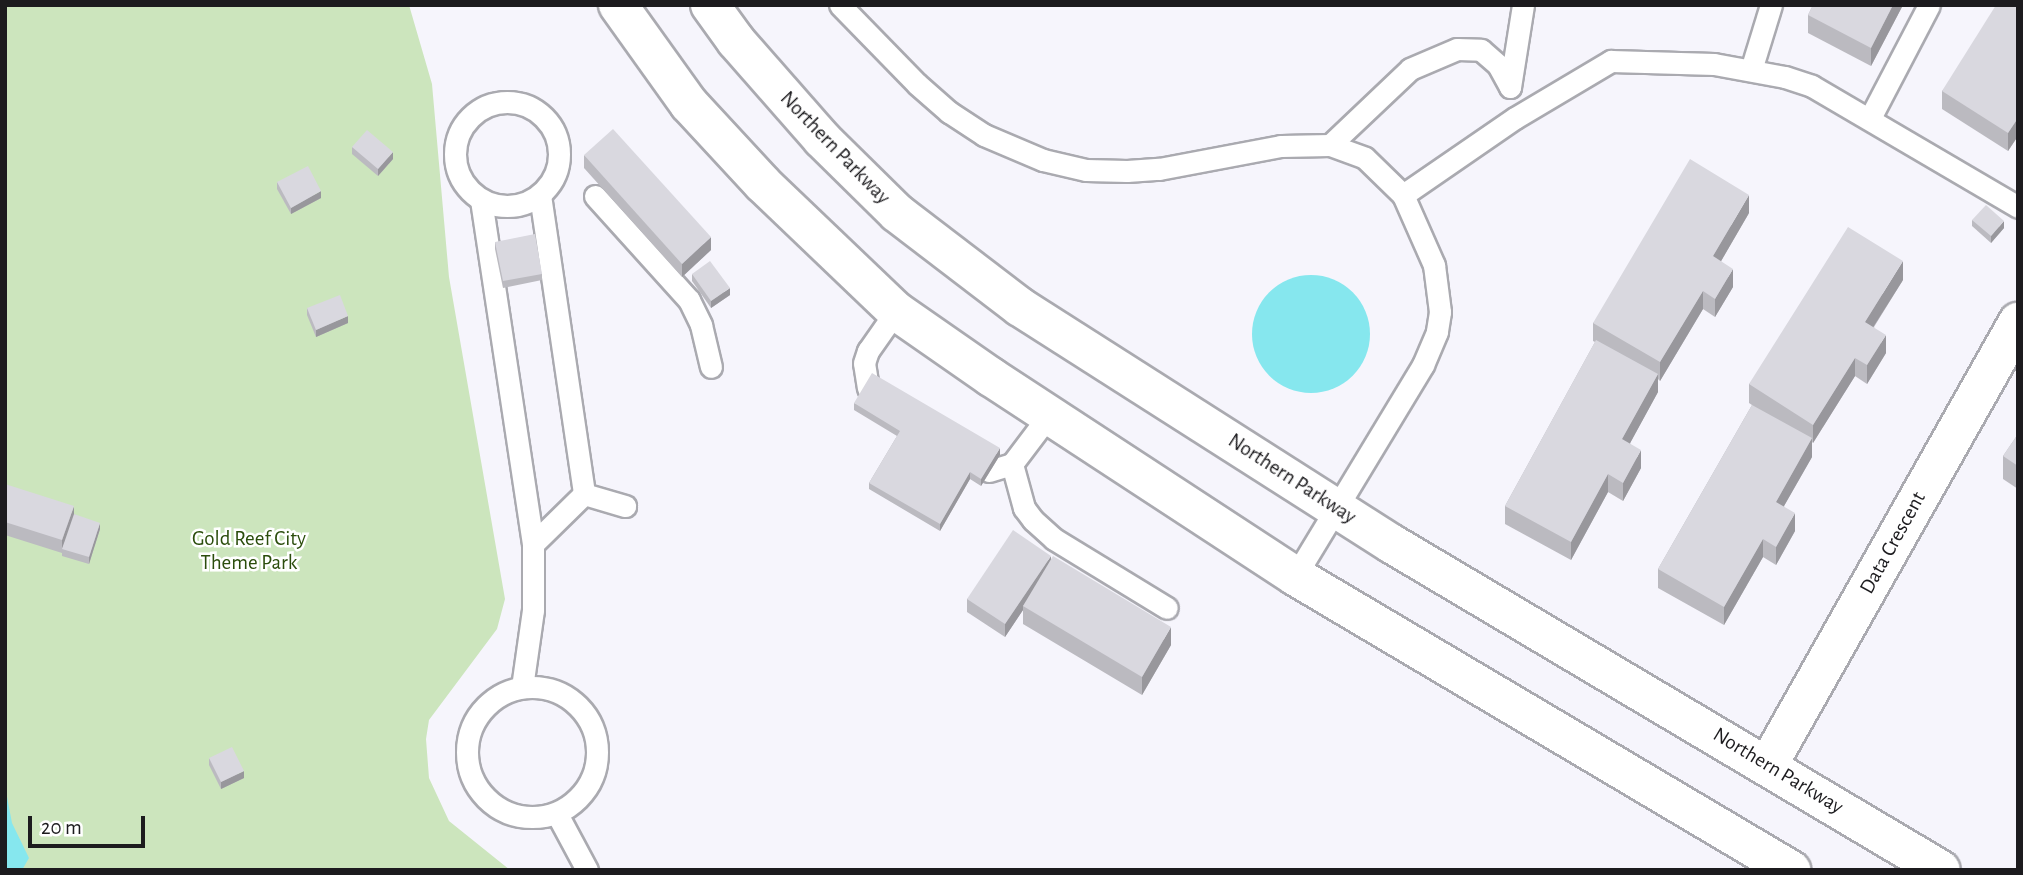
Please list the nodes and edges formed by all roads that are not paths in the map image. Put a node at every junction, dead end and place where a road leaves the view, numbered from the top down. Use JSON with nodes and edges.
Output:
{"nodes":[{"id":1,"x":618,"y":5,"type":"edge"},
{"id":2,"x":710,"y":5,"type":"edge"},
{"id":3,"x":840,"y":5,"type":"edge"},
{"id":4,"x":1523,"y":5,"type":"edge"},
{"id":5,"x":1771,"y":5,"type":"edge"},
{"id":6,"x":1929,"y":5,"type":"edge"},
{"id":7,"x":1751,"y":70,"type":"junction"},
{"id":8,"x":1870,"y":118,"type":"junction"},
{"id":9,"x":1330,"y":145,"type":"junction"},
{"id":10,"x":540,"y":195,"type":"junction"},
{"id":11,"x":1403,"y":195,"type":"junction"},
{"id":12,"x":595,"y":197,"type":"dead end"},
{"id":13,"x":481,"y":200,"type":"junction"},
{"id":14,"x":2018,"y":207,"type":"edge"},
{"id":15,"x":897,"y":311,"type":"junction"},
{"id":16,"x":2018,"y":322,"type":"edge"},
{"id":17,"x":711,"y":367,"type":"dead end"},
{"id":18,"x":868,"y":388,"type":"edge"},
{"id":19,"x":1049,"y":415,"type":"junction"},
{"id":20,"x":1012,"y":464,"type":"junction"},
{"id":21,"x":989,"y":471,"type":"edge"},
{"id":22,"x":584,"y":495,"type":"junction"},
{"id":23,"x":625,"y":506,"type":"dead end"},
{"id":24,"x":1336,"y":507,"type":"junction"},
{"id":25,"x":533,"y":544,"type":"junction"},
{"id":26,"x":1295,"y":576,"type":"junction"},
{"id":27,"x":1167,"y":608,"type":"dead end"},
{"id":28,"x":523,"y":687,"type":"junction"},
{"id":29,"x":1768,"y":765,"type":"junction"},
{"id":30,"x":557,"y":814,"type":"junction"},
{"id":31,"x":587,"y":870,"type":"edge"},
{"id":32,"x":1791,"y":870,"type":"edge"},
{"id":33,"x":1941,"y":870,"type":"edge"}],
"edges":[{"from":1,"to":15,"type":"main road"},
{"from":2,"to":24,"type":"main road","name":"Northern Parkway"},
{"from":3,"to":9,"type":"lane"},
{"from":4,"to":9,"type":"lane"},
{"from":5,"to":7,"type":"lane"},
{"from":6,"to":8,"type":"lane"},
{"from":7,"to":8,"type":"lane"},
{"from":7,"to":11,"type":"lane"},
{"from":8,"to":14,"type":"lane"},
{"from":9,"to":11,"type":"lane"},
{"from":10,"to":13,"type":"lane"},
{"from":10,"to":13,"type":"lane"},
{"from":10,"to":22,"type":"lane"},
{"from":11,"to":24,"type":"lane"},
{"from":12,"to":17,"type":"lane"},
{"from":13,"to":25,"type":"lane"},
{"from":15,"to":18,"type":"lane"},
{"from":15,"to":19,"type":"main road"},
{"from":16,"to":29,"type":"main road","name":"Data Crescent"},
{"from":19,"to":20,"type":"lane"},
{"from":19,"to":26,"type":"main road"},
{"from":20,"to":21,"type":"lane"},
{"from":20,"to":27,"type":"lane"},
{"from":22,"to":23,"type":"lane"},
{"from":22,"to":25,"type":"lane"},
{"from":24,"to":26,"type":"lane"},
{"from":24,"to":29,"type":"main road","name":"Northern Parkway"},
{"from":25,"to":28,"type":"lane"},
{"from":26,"to":32,"type":"main road"},
{"from":28,"to":30,"type":"lane"},
{"from":28,"to":30,"type":"lane"},
{"from":29,"to":33,"type":"main road","name":"Northern Parkway"},
{"from":30,"to":31,"type":"lane"}]}
